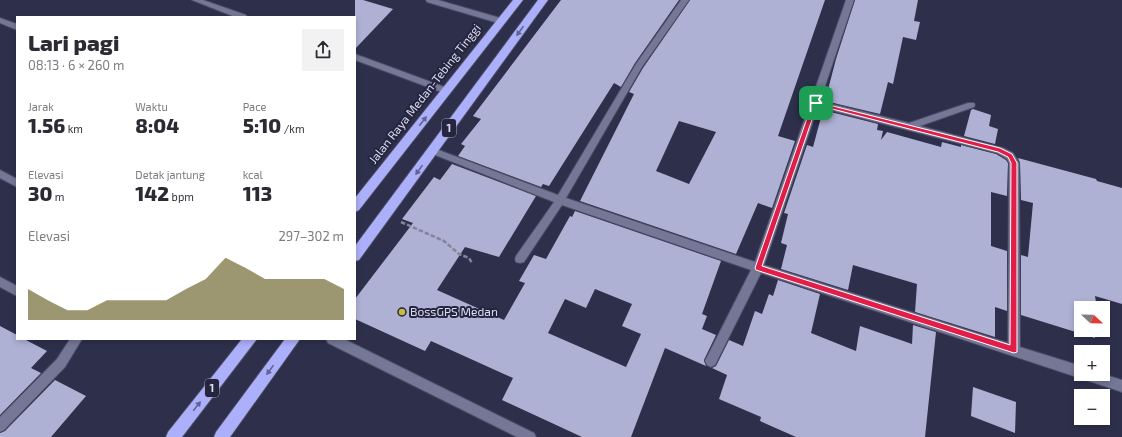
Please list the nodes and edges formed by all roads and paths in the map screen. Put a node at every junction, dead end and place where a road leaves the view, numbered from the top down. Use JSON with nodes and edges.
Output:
{"nodes":[{"id":1,"x":196,"y":0,"type":"edge"},
{"id":2,"x":430,"y":0,"type":"edge"},
{"id":3,"x":518,"y":0,"type":"edge"},
{"id":4,"x":544,"y":0,"type":"edge"},
{"id":5,"x":685,"y":0,"type":"edge"},
{"id":6,"x":850,"y":0,"type":"edge"},
{"id":7,"x":240,"y":16,"type":"edge"},
{"id":8,"x":0,"y":20,"type":"edge"},
{"id":9,"x":501,"y":21,"type":"junction"},
{"id":10,"x":16,"y":27,"type":"edge"},
{"id":11,"x":356,"y":57,"type":"edge"},
{"id":12,"x":447,"y":91,"type":"junction"},
{"id":13,"x":816,"y":103,"type":"junction"},
{"id":14,"x":971,"y":105,"type":"dead end"},
{"id":15,"x":909,"y":127,"type":"junction"},
{"id":16,"x":433,"y":151,"type":"junction"},
{"id":17,"x":0,"y":174,"type":"edge"},
{"id":18,"x":16,"y":182,"type":"edge"},
{"id":19,"x":560,"y":200,"type":"junction"},
{"id":20,"x":356,"y":206,"type":"edge"},
{"id":21,"x":386,"y":216,"type":"junction"},
{"id":22,"x":356,"y":255,"type":"edge"},
{"id":23,"x":520,"y":259,"type":"dead end"},
{"id":24,"x":472,"y":263,"type":"dead end"},
{"id":25,"x":758,"y":268,"type":"junction"},
{"id":26,"x":0,"y":282,"type":"edge"},
{"id":27,"x":16,"y":290,"type":"edge"},
{"id":28,"x":75,"y":340,"type":"edge"},
{"id":29,"x":249,"y":340,"type":"edge"},
{"id":30,"x":292,"y":340,"type":"edge"},
{"id":31,"x":334,"y":340,"type":"edge"},
{"id":32,"x":1014,"y":350,"type":"junction"},
{"id":33,"x":711,"y":361,"type":"dead end"},
{"id":34,"x":1074,"y":370,"type":"edge"},
{"id":35,"x":1107,"y":381,"type":"edge"},
{"id":36,"x":1122,"y":386,"type":"edge"},
{"id":37,"x":0,"y":426,"type":"edge"},
{"id":38,"x":173,"y":437,"type":"edge"},
{"id":39,"x":222,"y":437,"type":"edge"},
{"id":40,"x":530,"y":437,"type":"edge"}],
"edges":[{"from":1,"to":7,"type":"street"},
{"from":2,"to":9,"type":"street"},
{"from":3,"to":9,"type":"highway","name":"Jalan Raya Medan-Tebing Tinggi","number":"1"},
{"from":4,"to":16,"type":"highway","number":"1","one_way":true},
{"from":5,"to":19,"type":"street"},
{"from":6,"to":13,"type":"street"},
{"from":8,"to":10,"type":"street"},
{"from":9,"to":12,"type":"highway","name":"Jalan Raya Medan-Tebing Tinggi","number":"1"},
{"from":11,"to":12,"type":"street"},
{"from":20,"to":12,"type":"highway","name":"Jalan Raya Medan-Tebing Tinggi","number":"1","one_way":true},
{"from":13,"to":15,"type":"street"},
{"from":13,"to":25,"type":"street"},
{"from":14,"to":15,"type":"street"},
{"from":15,"to":32,"type":"street"},
{"from":16,"to":19,"type":"street"},
{"from":16,"to":21,"type":"highway","number":"1","one_way":true},
{"from":17,"to":18,"type":"street"},
{"from":19,"to":23,"type":"street"},
{"from":19,"to":25,"type":"street"},
{"from":21,"to":22,"type":"highway","number":"1"},
{"from":21,"to":24,"type":"path"},
{"from":25,"to":32,"type":"street"},
{"from":25,"to":33,"type":"street"},
{"from":26,"to":27,"type":"street"},
{"from":28,"to":37,"type":"street"},
{"from":38,"to":29,"type":"highway","number":"1","one_way":true},
{"from":30,"to":39,"type":"highway","one_way":true},
{"from":31,"to":40,"type":"street"},
{"from":32,"to":34,"type":"street"},
{"from":35,"to":36,"type":"street"}]}
